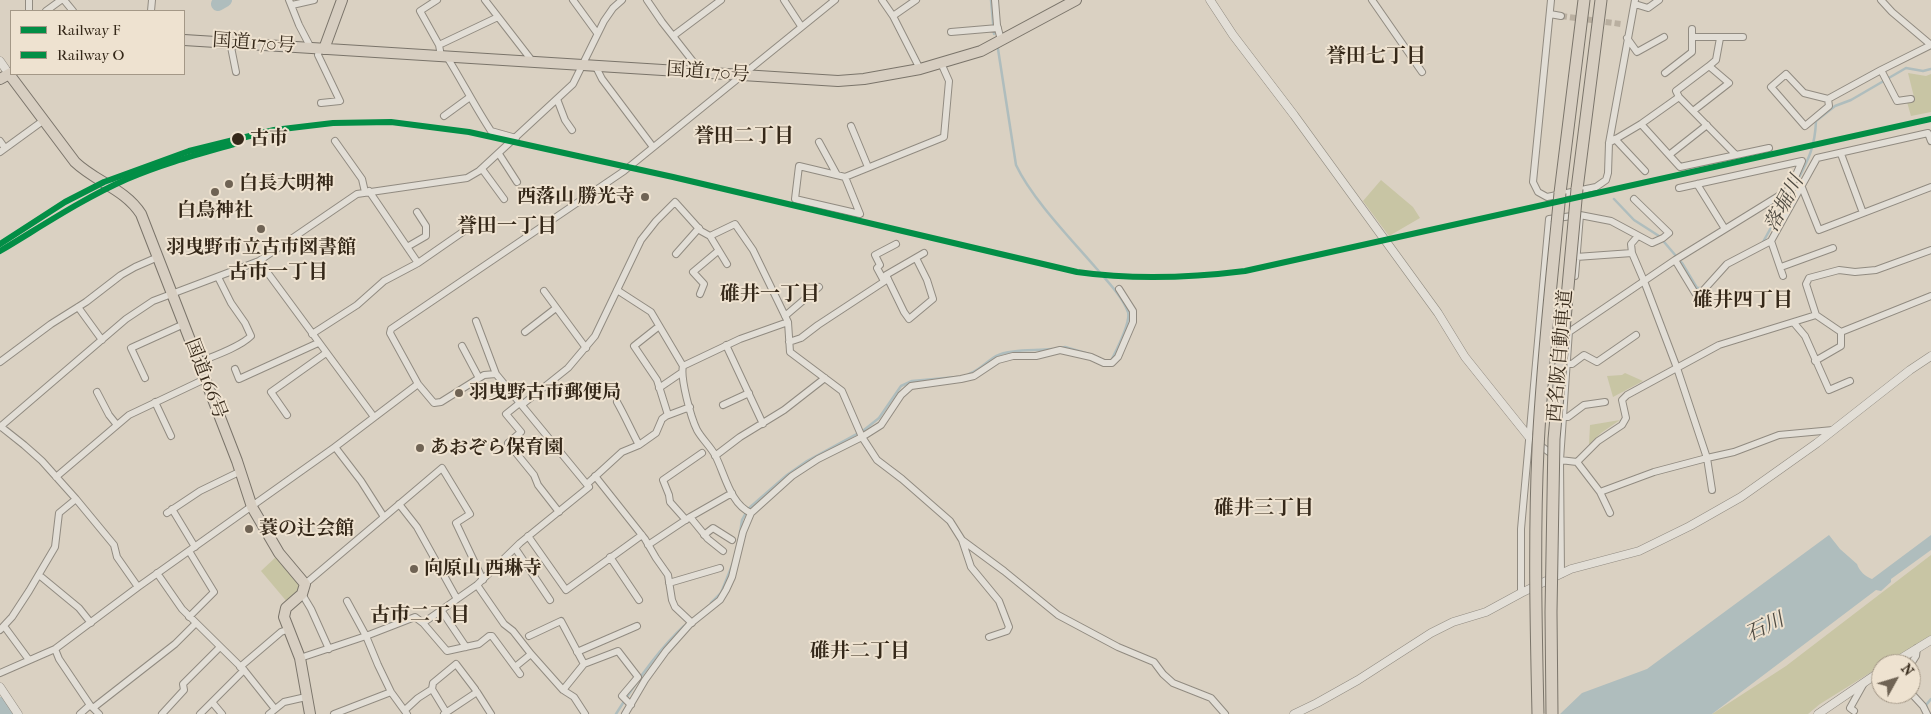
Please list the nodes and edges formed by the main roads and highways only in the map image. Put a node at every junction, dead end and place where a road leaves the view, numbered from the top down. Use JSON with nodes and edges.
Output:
{"nodes":[{"id":1,"x":342,"y":0,"type":"edge"},
{"id":2,"x":1076,"y":0,"type":"edge"},
{"id":3,"x":1584,"y":0,"type":"edge"},
{"id":4,"x":1601,"y":0,"type":"edge"},
{"id":5,"x":185,"y":40,"type":"edge"},
{"id":6,"x":318,"y":49,"type":"junction"},
{"id":7,"x":7,"y":75,"type":"edge"},
{"id":8,"x":310,"y":714,"type":"edge"},
{"id":9,"x":1538,"y":714,"type":"edge"},
{"id":10,"x":1552,"y":714,"type":"edge"}],
"edges":[{"from":1,"to":6,"type":"highway"},
{"from":2,"to":6,"type":"highway","name":"国道170号"},
{"from":3,"to":9,"type":"highway","name":"西名阪自動車道","bridge":true},
{"from":4,"to":10,"type":"highway","name":"西名阪自動車道","bridge":true},
{"from":5,"to":6,"type":"highway","name":"国道170号"},
{"from":7,"to":8,"type":"highway","name":"国道166号"}]}
